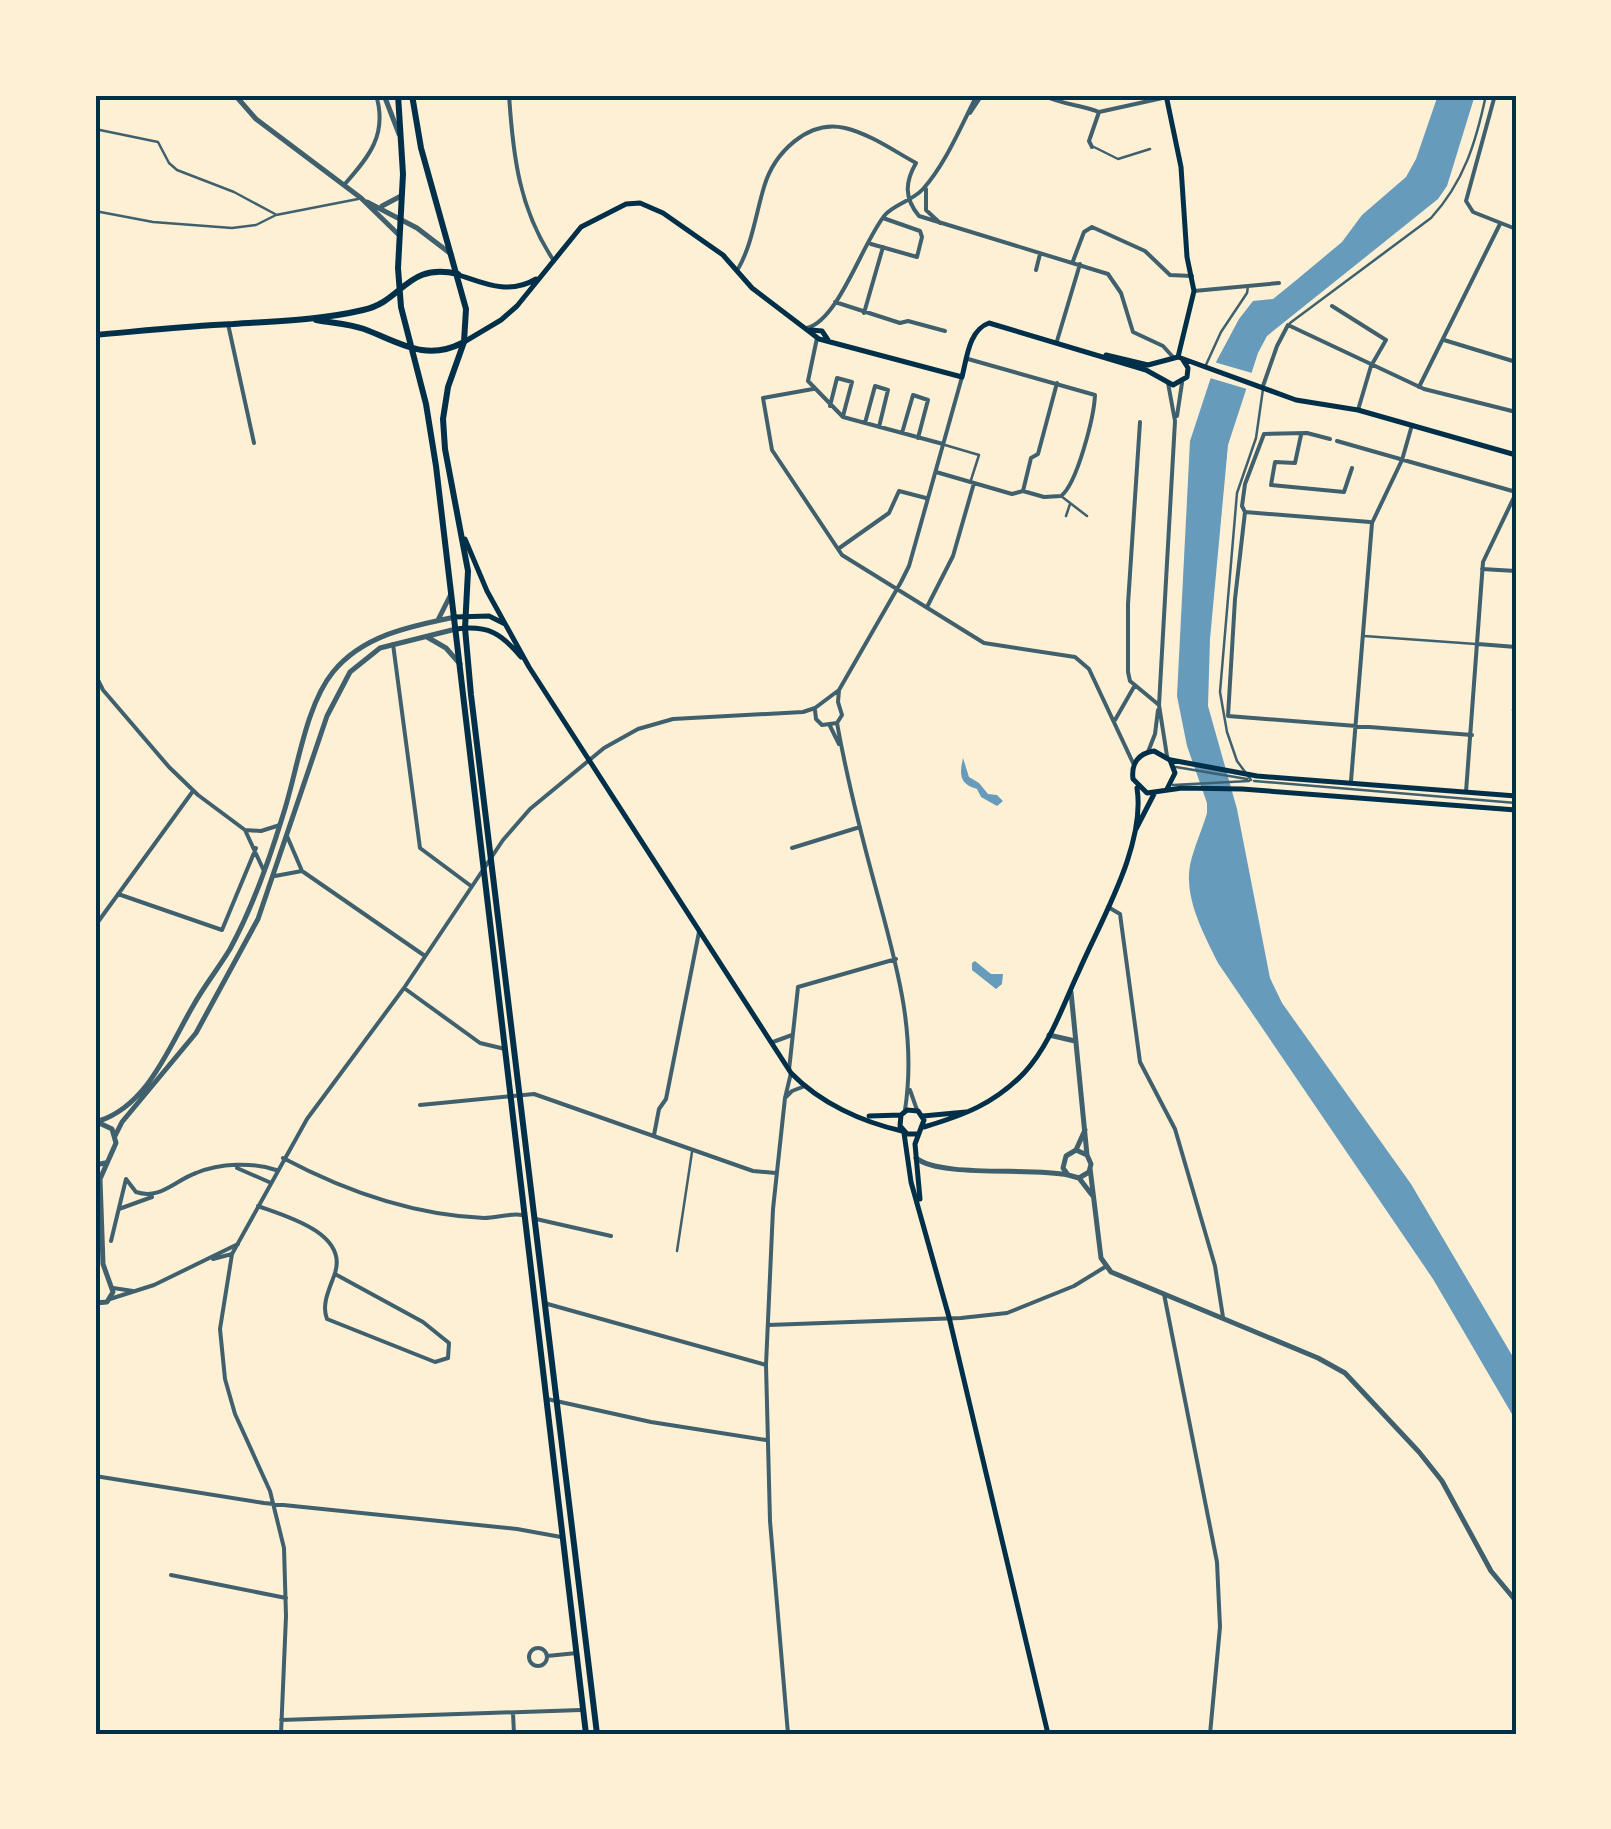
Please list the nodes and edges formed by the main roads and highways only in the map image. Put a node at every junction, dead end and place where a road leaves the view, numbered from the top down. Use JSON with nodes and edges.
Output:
{"nodes":[{"id":1,"x":398,"y":95,"type":"edge"},
{"id":2,"x":412,"y":95,"type":"edge"},
{"id":3,"x":1167,"y":96,"type":"edge"},
{"id":4,"x":459,"y":275,"type":"junction"},
{"id":5,"x":543,"y":275,"type":"junction"},
{"id":6,"x":399,"y":288,"type":"junction"},
{"id":7,"x":305,"y":319,"type":"junction"},
{"id":8,"x":95,"y":334,"type":"edge"},
{"id":9,"x":464,"y":342,"type":"junction"},
{"id":10,"x":410,"y":349,"type":"junction"},
{"id":11,"x":1082,"y":350,"type":"junction"},
{"id":12,"x":1178,"y":358,"type":"junction"},
{"id":13,"x":1164,"y":361,"type":"junction"},
{"id":14,"x":1208,"y":369,"type":"junction"},
{"id":15,"x":1162,"y":377,"type":"junction"},
{"id":16,"x":1184,"y":380,"type":"junction"},
{"id":17,"x":1516,"y":455,"type":"edge"},
{"id":18,"x":460,"y":527,"type":"junction"},
{"id":19,"x":466,"y":615,"type":"junction"},
{"id":20,"x":455,"y":616,"type":"junction"},
{"id":21,"x":508,"y":626,"type":"junction"},
{"id":22,"x":461,"y":629,"type":"junction"},
{"id":23,"x":529,"y":667,"type":"junction"},
{"id":24,"x":1170,"y":761,"type":"junction"},
{"id":25,"x":1136,"y":785,"type":"junction"},
{"id":26,"x":1169,"y":787,"type":"junction"},
{"id":27,"x":1154,"y":794,"type":"junction"},
{"id":28,"x":1516,"y":803,"type":"edge"},
{"id":29,"x":1131,"y":841,"type":"junction"},
{"id":30,"x":969,"y":1112,"type":"junction"},
{"id":31,"x":903,"y":1114,"type":"junction"},
{"id":32,"x":921,"y":1114,"type":"junction"},
{"id":33,"x":864,"y":1117,"type":"junction"},
{"id":34,"x":924,"y":1127,"type":"junction"},
{"id":35,"x":903,"y":1132,"type":"junction"},
{"id":36,"x":918,"y":1134,"type":"junction"},
{"id":37,"x":921,"y":1206,"type":"junction"},
{"id":38,"x":586,"y":1734,"type":"edge"},
{"id":39,"x":597,"y":1734,"type":"edge"},
{"id":40,"x":1048,"y":1734,"type":"edge"}],
"edges":[{"from":1,"to":6,"type":"main road"},
{"from":2,"to":4,"type":"main road"},
{"from":3,"to":12,"type":"main road"},
{"from":4,"to":5,"type":"main road"},
{"from":4,"to":6,"type":"main road"},
{"from":4,"to":9,"type":"main road"},
{"from":5,"to":9,"type":"main road"},
{"from":5,"to":11,"type":"main road"},
{"from":6,"to":7,"type":"main road"},
{"from":6,"to":10,"type":"main road"},
{"from":7,"to":8,"type":"main road"},
{"from":7,"to":10,"type":"main road"},
{"from":9,"to":10,"type":"main road"},
{"from":9,"to":18,"type":"main road"},
{"from":10,"to":20,"type":"main road"},
{"from":11,"to":13,"type":"main road"},
{"from":11,"to":15,"type":"main road"},
{"from":12,"to":13,"type":"main road"},
{"from":12,"to":14,"type":"main road"},
{"from":12,"to":16,"type":"main road"},
{"from":13,"to":15,"type":"main road"},
{"from":14,"to":16,"type":"main road"},
{"from":14,"to":17,"type":"main road"},
{"from":15,"to":16,"type":"main road"},
{"from":18,"to":19,"type":"main road"},
{"from":18,"to":21,"type":"main road"},
{"from":19,"to":20,"type":"main road"},
{"from":19,"to":21,"type":"main road"},
{"from":19,"to":22,"type":"main road"},
{"from":20,"to":22,"type":"main road"},
{"from":21,"to":23,"type":"main road"},
{"from":22,"to":23,"type":"main road"},
{"from":22,"to":38,"type":"main road"},
{"from":22,"to":39,"type":"main road"},
{"from":23,"to":33,"type":"main road"},
{"from":24,"to":25,"type":"main road"},
{"from":24,"to":26,"type":"main road"},
{"from":24,"to":28,"type":"main road"},
{"from":25,"to":27,"type":"main road"},
{"from":25,"to":29,"type":"main road"},
{"from":26,"to":27,"type":"main road"},
{"from":26,"to":28,"type":"main road"},
{"from":27,"to":29,"type":"main road"},
{"from":29,"to":30,"type":"main road"},
{"from":30,"to":32,"type":"main road"},
{"from":30,"to":34,"type":"main road"},
{"from":31,"to":32,"type":"main road"},
{"from":31,"to":33,"type":"main road"},
{"from":31,"to":35,"type":"main road"},
{"from":32,"to":34,"type":"main road"},
{"from":33,"to":35,"type":"main road"},
{"from":34,"to":36,"type":"main road"},
{"from":35,"to":36,"type":"main road"},
{"from":35,"to":37,"type":"main road"},
{"from":36,"to":37,"type":"main road"},
{"from":37,"to":40,"type":"main road"}]}
